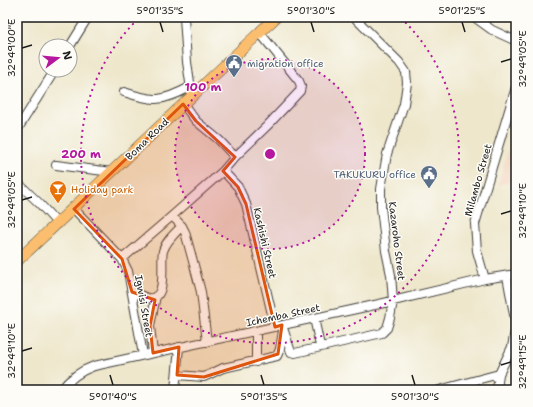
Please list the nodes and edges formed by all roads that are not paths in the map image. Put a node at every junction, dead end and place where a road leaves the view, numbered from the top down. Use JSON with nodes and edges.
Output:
{"nodes":[{"id":1,"x":88,"y":17,"type":"edge"},
{"id":2,"x":184,"y":17,"type":"edge"},
{"id":3,"x":276,"y":17,"type":"edge"},
{"id":4,"x":354,"y":17,"type":"edge"},
{"id":5,"x":474,"y":17,"type":"edge"},
{"id":6,"x":260,"y":33,"type":"junction"},
{"id":7,"x":75,"y":38,"type":"edge"},
{"id":8,"x":516,"y":40,"type":"edge"},
{"id":9,"x":50,"y":78,"type":"edge"},
{"id":10,"x":516,"y":87,"type":"edge"},
{"id":11,"x":191,"y":91,"type":"junction"},
{"id":12,"x":124,"y":92,"type":"dead end"},
{"id":13,"x":183,"y":104,"type":"junction"},
{"id":14,"x":17,"y":130,"type":"edge"},
{"id":15,"x":235,"y":157,"type":"junction"},
{"id":16,"x":56,"y":165,"type":"dead end"},
{"id":17,"x":223,"y":171,"type":"junction"},
{"id":18,"x":112,"y":172,"type":"junction"},
{"id":19,"x":17,"y":182,"type":"edge"},
{"id":20,"x":74,"y":209,"type":"junction"},
{"id":21,"x":172,"y":216,"type":"junction"},
{"id":22,"x":58,"y":224,"type":"junction"},
{"id":23,"x":182,"y":226,"type":"junction"},
{"id":24,"x":122,"y":259,"type":"junction"},
{"id":25,"x":17,"y":261,"type":"edge"},
{"id":26,"x":516,"y":274,"type":"edge"},
{"id":27,"x":507,"y":276,"type":"junction"},
{"id":28,"x":486,"y":279,"type":"junction"},
{"id":29,"x":132,"y":292,"type":"junction"},
{"id":30,"x":156,"y":296,"type":"junction"},
{"id":31,"x":144,"y":297,"type":"junction"},
{"id":32,"x":394,"y":301,"type":"junction"},
{"id":33,"x":152,"y":312,"type":"junction"},
{"id":34,"x":314,"y":318,"type":"junction"},
{"id":35,"x":280,"y":327,"type":"junction"},
{"id":36,"x":256,"y":331,"type":"junction"},
{"id":37,"x":207,"y":342,"type":"junction"},
{"id":38,"x":320,"y":346,"type":"junction"},
{"id":39,"x":179,"y":347,"type":"junction"},
{"id":40,"x":153,"y":353,"type":"junction"},
{"id":41,"x":143,"y":355,"type":"junction"},
{"id":42,"x":256,"y":362,"type":"junction"},
{"id":43,"x":177,"y":374,"type":"junction"},
{"id":44,"x":499,"y":374,"type":"junction"},
{"id":45,"x":61,"y":390,"type":"edge"},
{"id":46,"x":175,"y":390,"type":"edge"},
{"id":47,"x":439,"y":390,"type":"edge"},
{"id":48,"x":497,"y":390,"type":"edge"}],
"edges":[{"from":1,"to":7,"type":"street"},
{"from":2,"to":11,"type":"street"},
{"from":3,"to":6,"type":"main road","name":"Boma Road"},
{"from":4,"to":32,"type":"street","name":"Kazaroho Street"},
{"from":5,"to":8,"type":"street"},
{"from":6,"to":11,"type":"main road","name":"Boma Road"},
{"from":6,"to":15,"type":"street"},
{"from":9,"to":14,"type":"street"},
{"from":10,"to":28,"type":"street","name":"Milambo Street"},
{"from":11,"to":12,"type":"street"},
{"from":11,"to":13,"type":"main road","name":"Boma Road"},
{"from":13,"to":15,"type":"street"},
{"from":13,"to":18,"type":"main road","name":"Boma Road"},
{"from":15,"to":17,"type":"street"},
{"from":16,"to":18,"type":"street"},
{"from":17,"to":21,"type":"street"},
{"from":17,"to":35,"type":"street","name":"Kashishi Street"},
{"from":18,"to":20,"type":"main road","name":"Boma Road"},
{"from":19,"to":22,"type":"street"},
{"from":20,"to":22,"type":"main road","name":"Boma Road"},
{"from":20,"to":24,"type":"street","name":"Igwisi Street"},
{"from":21,"to":23,"type":"street"},
{"from":21,"to":24,"type":"street"},
{"from":22,"to":25,"type":"main road","name":"Boma Road"},
{"from":23,"to":30,"type":"street"},
{"from":23,"to":37,"type":"street"},
{"from":24,"to":29,"type":"street","name":"Igwisi Street"},
{"from":26,"to":27,"type":"street","name":"Ichemba Street"},
{"from":27,"to":28,"type":"street","name":"Ichemba Street"},
{"from":27,"to":44,"type":"street"},
{"from":28,"to":32,"type":"street","name":"Ichemba Street"},
{"from":29,"to":31,"type":"street"},
{"from":29,"to":41,"type":"street","name":"Igwisi Street"},
{"from":30,"to":31,"type":"street"},
{"from":30,"to":33,"type":"street"},
{"from":31,"to":33,"type":"street"},
{"from":32,"to":34,"type":"street","name":"Ichemba Street"},
{"from":32,"to":38,"type":"street"},
{"from":33,"to":40,"type":"street"},
{"from":34,"to":35,"type":"street","name":"Ichemba Street"},
{"from":34,"to":38,"type":"street"},
{"from":35,"to":36,"type":"street","name":"Ichemba Street"},
{"from":35,"to":38,"type":"street","name":"Kashishi Street"},
{"from":35,"to":42,"type":"street"},
{"from":36,"to":37,"type":"street","name":"Ichemba Street"},
{"from":36,"to":42,"type":"street"},
{"from":37,"to":39,"type":"street","name":"Ichemba Street"},
{"from":39,"to":40,"type":"street","name":"Ichemba Street"},
{"from":39,"to":43,"type":"street"},
{"from":40,"to":41,"type":"street","name":"Ichemba Street"},
{"from":41,"to":45,"type":"street","name":"Ichemba Street"},
{"from":42,"to":43,"type":"street"},
{"from":43,"to":46,"type":"street"},
{"from":44,"to":47,"type":"street"},
{"from":44,"to":48,"type":"street"}]}
